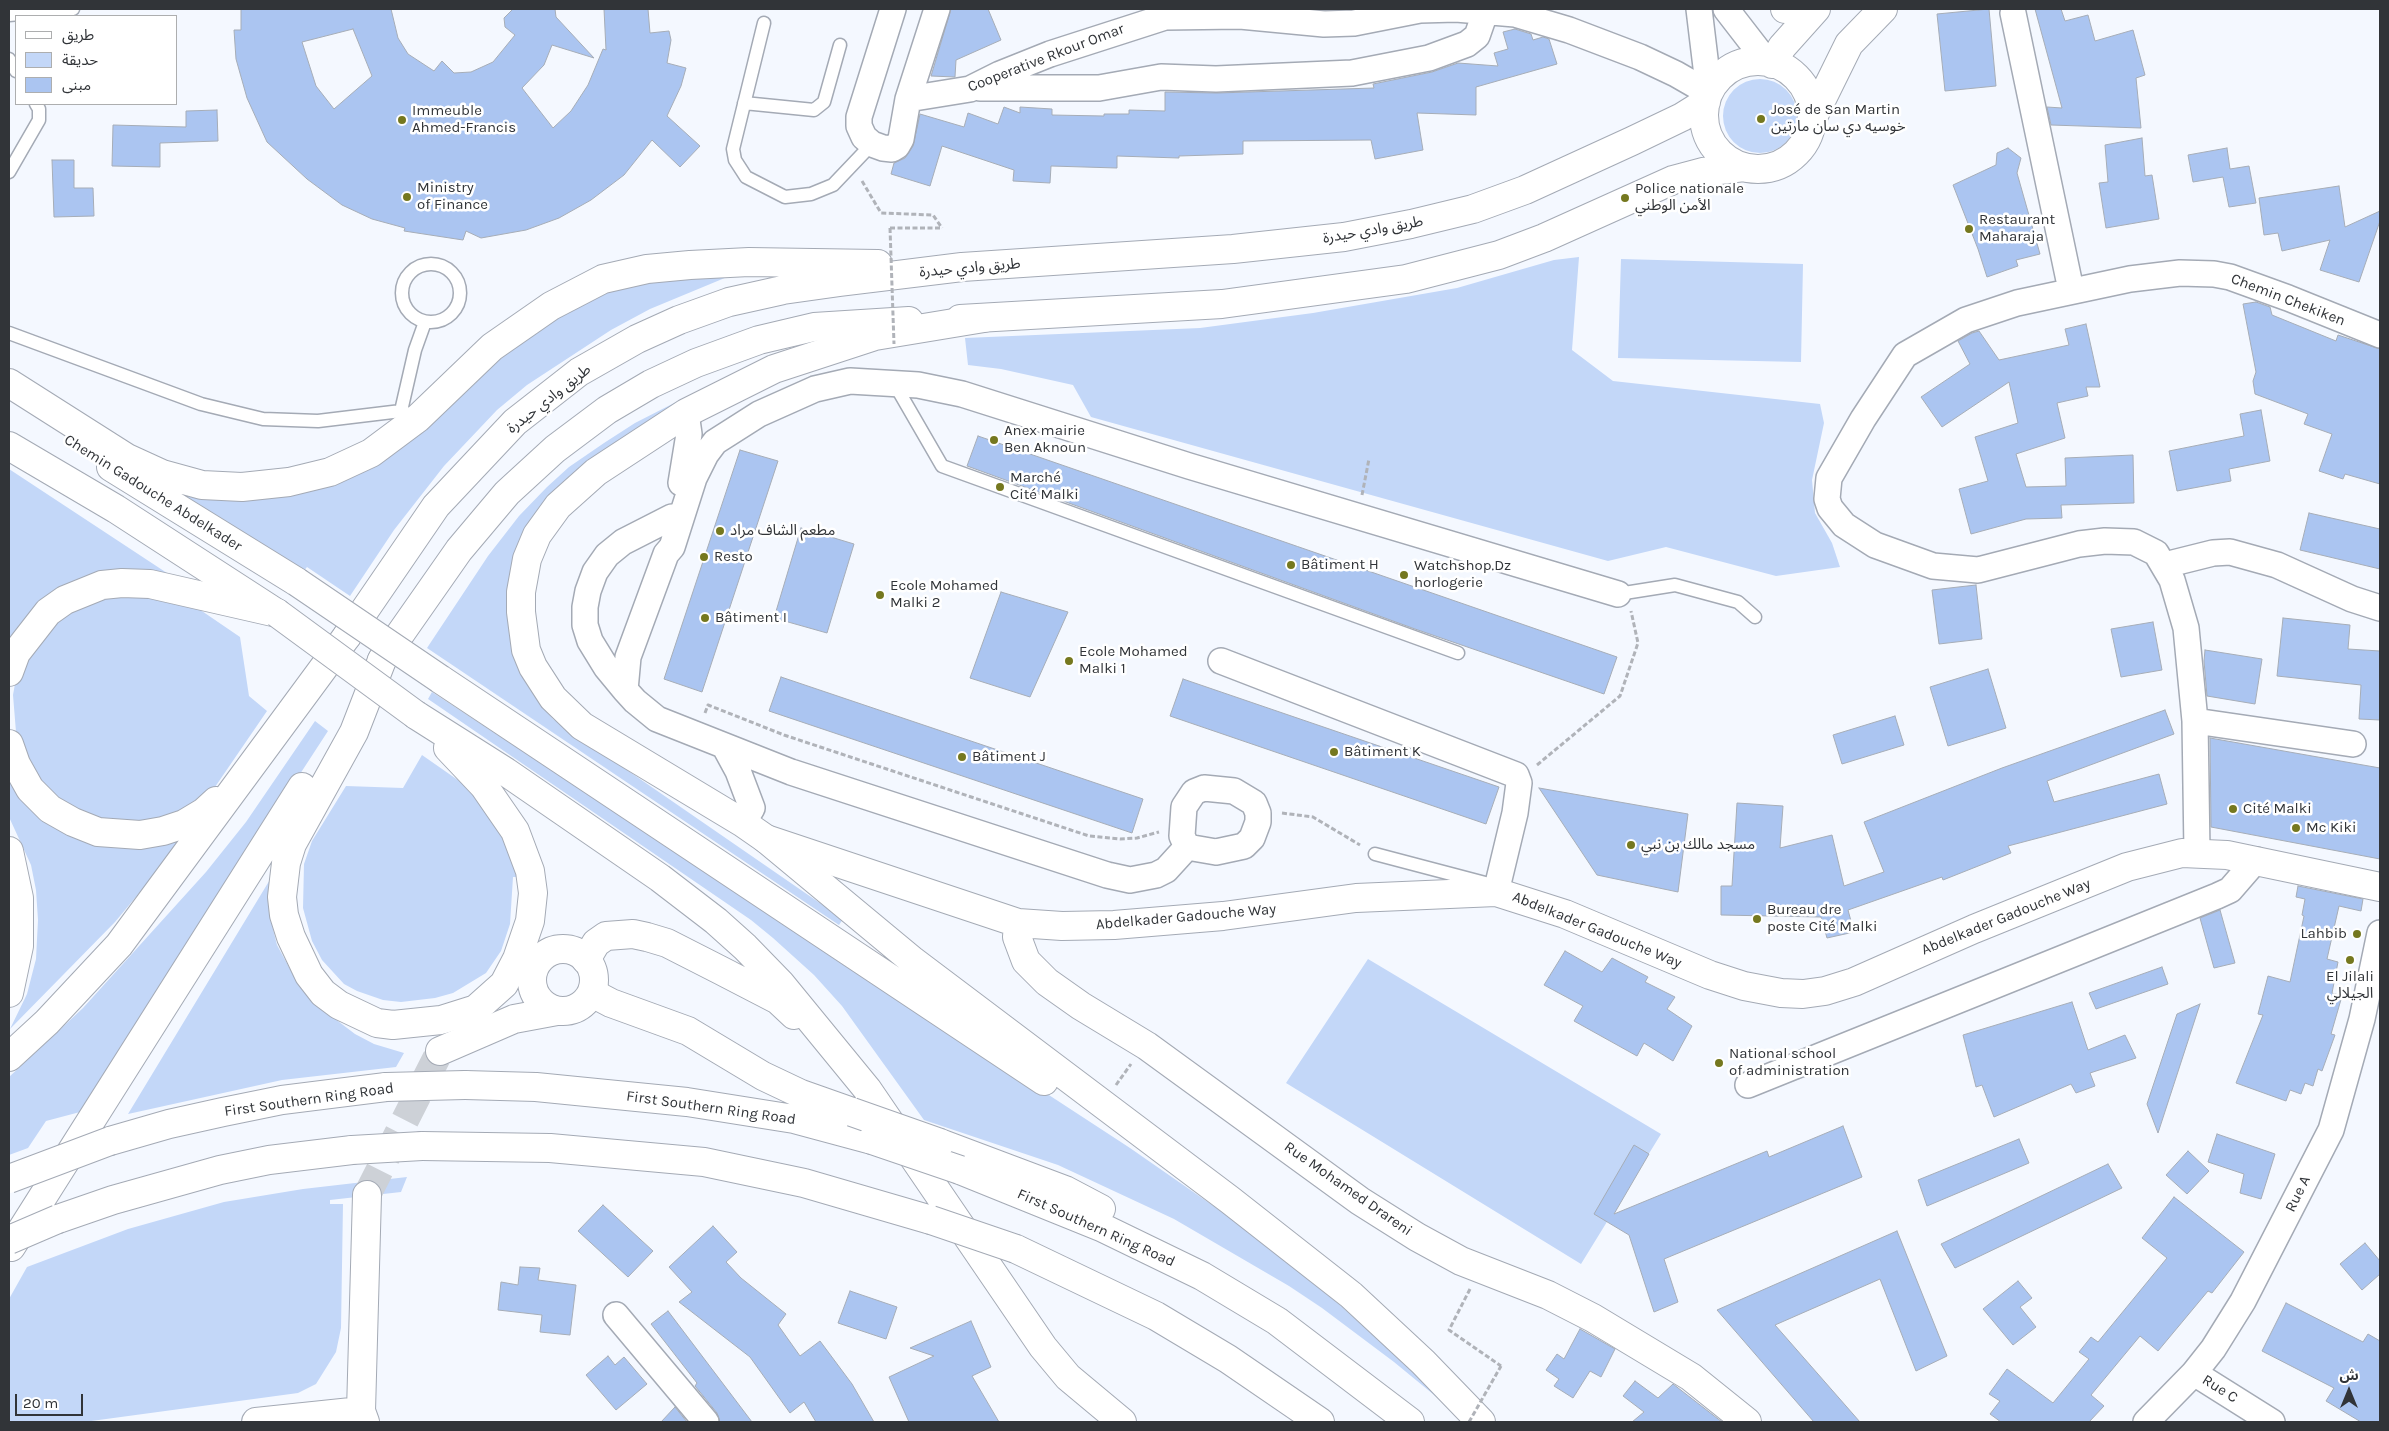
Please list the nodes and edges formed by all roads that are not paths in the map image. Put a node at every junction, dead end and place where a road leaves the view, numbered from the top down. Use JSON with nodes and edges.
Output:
{"nodes":[{"id":1,"x":73,"y":9,"type":"edge"},
{"id":2,"x":893,"y":9,"type":"edge"},
{"id":3,"x":937,"y":9,"type":"edge"},
{"id":4,"x":1699,"y":9,"type":"edge"},
{"id":5,"x":1726,"y":9,"type":"edge"},
{"id":6,"x":1785,"y":9,"type":"edge"},
{"id":7,"x":1803,"y":9,"type":"edge"},
{"id":8,"x":1816,"y":9,"type":"edge"},
{"id":9,"x":1883,"y":9,"type":"edge"},
{"id":10,"x":1484,"y":11,"type":"edge"},
{"id":11,"x":2013,"y":13,"type":"dead end"},
{"id":12,"x":9,"y":15,"type":"edge"},
{"id":13,"x":1132,"y":17,"type":"edge"},
{"id":14,"x":764,"y":23,"type":"dead end"},
{"id":15,"x":840,"y":45,"type":"dead end"},
{"id":16,"x":1770,"y":63,"type":"junction"},
{"id":17,"x":970,"y":89,"type":"junction"},
{"id":18,"x":1708,"y":96,"type":"junction"},
{"id":19,"x":908,"y":99,"type":"junction"},
{"id":20,"x":744,"y":103,"type":"junction"},
{"id":21,"x":37,"y":105,"type":"edge"},
{"id":22,"x":1813,"y":117,"type":"junction"},
{"id":23,"x":872,"y":144,"type":"junction"},
{"id":24,"x":1744,"y":168,"type":"junction"},
{"id":25,"x":9,"y":172,"type":"edge"},
{"id":26,"x":962,"y":267,"type":"junction"},
{"id":27,"x":2071,"y":290,"type":"junction"},
{"id":28,"x":984,"y":318,"type":"junction"},
{"id":29,"x":425,"y":322,"type":"junction"},
{"id":30,"x":9,"y":333,"type":"edge"},
{"id":31,"x":2380,"y":335,"type":"edge"},
{"id":32,"x":9,"y":382,"type":"edge"},
{"id":33,"x":894,"y":383,"type":"junction"},
{"id":34,"x":9,"y":403,"type":"edge"},
{"id":35,"x":686,"y":413,"type":"junction"},
{"id":36,"x":410,"y":415,"type":"junction"},
{"id":37,"x":9,"y":446,"type":"edge"},
{"id":38,"x":672,"y":517,"type":"junction"},
{"id":39,"x":666,"y":554,"type":"junction"},
{"id":40,"x":2165,"y":565,"type":"junction"},
{"id":41,"x":1618,"y":594,"type":"joint"},
{"id":42,"x":2380,"y":608,"type":"edge"},
{"id":43,"x":277,"y":613,"type":"junction"},
{"id":44,"x":1755,"y":617,"type":"dead end"},
{"id":45,"x":348,"y":636,"type":"junction"},
{"id":46,"x":1458,"y":653,"type":"dead end"},
{"id":47,"x":382,"y":660,"type":"junction"},
{"id":48,"x":1221,"y":661,"type":"dead end"},
{"id":49,"x":9,"y":672,"type":"edge"},
{"id":50,"x":625,"y":690,"type":"junction"},
{"id":51,"x":416,"y":715,"type":"junction"},
{"id":52,"x":2194,"y":721,"type":"junction"},
{"id":53,"x":9,"y":744,"type":"edge"},
{"id":54,"x":2353,"y":744,"type":"dead end"},
{"id":55,"x":725,"y":747,"type":"junction"},
{"id":56,"x":744,"y":823,"type":"junction"},
{"id":57,"x":1185,"y":836,"type":"junction"},
{"id":58,"x":766,"y":839,"type":"junction"},
{"id":59,"x":9,"y":851,"type":"edge"},
{"id":60,"x":2197,"y":852,"type":"junction"},
{"id":61,"x":1375,"y":854,"type":"road end"},
{"id":62,"x":2256,"y":860,"type":"junction"},
{"id":63,"x":2380,"y":886,"type":"edge"},
{"id":64,"x":1497,"y":889,"type":"junction"},
{"id":65,"x":1018,"y":923,"type":"junction"},
{"id":66,"x":2380,"y":933,"type":"edge"},
{"id":67,"x":586,"y":960,"type":"junction"},
{"id":68,"x":526,"y":965,"type":"junction"},
{"id":69,"x":9,"y":993,"type":"edge"},
{"id":70,"x":592,"y":993,"type":"junction"},
{"id":71,"x":476,"y":1009,"type":"junction"},
{"id":72,"x":557,"y":1011,"type":"junction"},
{"id":73,"x":9,"y":1057,"type":"edge"},
{"id":74,"x":847,"y":1063,"type":"junction"},
{"id":75,"x":1748,"y":1084,"type":"dead end"},
{"id":76,"x":9,"y":1180,"type":"edge"},
{"id":77,"x":367,"y":1195,"type":"tunnel mouth"},
{"id":78,"x":1230,"y":1200,"type":"junction"},
{"id":79,"x":9,"y":1240,"type":"edge"},
{"id":80,"x":9,"y":1250,"type":"edge"},
{"id":81,"x":616,"y":1315,"type":"dead end"},
{"id":82,"x":1278,"y":1321,"type":"junction"},
{"id":83,"x":2194,"y":1373,"type":"junction"},
{"id":84,"x":363,"y":1417,"type":"edge"},
{"id":85,"x":256,"y":1422,"type":"edge"},
{"id":86,"x":706,"y":1422,"type":"edge"},
{"id":87,"x":1122,"y":1422,"type":"edge"},
{"id":88,"x":1320,"y":1422,"type":"edge"},
{"id":89,"x":1410,"y":1422,"type":"edge"},
{"id":90,"x":1481,"y":1422,"type":"edge"},
{"id":91,"x":1747,"y":1422,"type":"edge"},
{"id":92,"x":2146,"y":1422,"type":"edge"},
{"id":93,"x":2272,"y":1422,"type":"edge"}],
"edges":[{"from":1,"to":12,"type":"lane"},
{"from":2,"to":23,"type":"street"},
{"from":3,"to":19,"type":"street"},
{"from":4,"to":18,"type":"street"},
{"from":5,"to":16,"type":"street"},
{"from":6,"to":7,"type":"main road"},
{"from":8,"to":16,"type":"main road"},
{"from":9,"to":22,"type":"main road"},
{"from":10,"to":13,"type":"street","name":"Cooperative Rkour Omar"},
{"from":10,"to":17,"type":"street"},
{"from":10,"to":18,"type":"street","name":"Cooperative Rkour Omar"},
{"from":11,"to":27,"type":"street"},
{"from":13,"to":17,"type":"street","name":"Cooperative Rkour Omar"},
{"from":14,"to":20,"type":"lane"},
{"from":15,"to":20,"type":"lane"},
{"from":16,"to":18,"type":"main road"},
{"from":16,"to":22,"type":"main road"},
{"from":17,"to":19,"type":"street","name":"Cooperative Rkour Omar"},
{"from":18,"to":24,"type":"main road"},
{"from":18,"to":26,"type":"main road","name":"طريق وادي حيدرة"},
{"from":19,"to":23,"type":"street"},
{"from":20,"to":23,"type":"lane"},
{"from":21,"to":25,"type":"lane"},
{"from":22,"to":24,"type":"main road"},
{"from":24,"to":28,"type":"main road"},
{"from":26,"to":36,"type":"main road"},
{"from":26,"to":45,"type":"main road","name":"طريق وادي حيدرة"},
{"from":27,"to":31,"type":"street","name":"Chemin Chekiken"},
{"from":27,"to":40,"type":"street","name":"Chemin Chekiken"},
{"from":28,"to":35,"type":"main road"},
{"from":28,"to":47,"type":"main road"},
{"from":29,"to":29,"type":"lane"},
{"from":29,"to":36,"type":"lane"},
{"from":30,"to":36,"type":"lane"},
{"from":32,"to":36,"type":"main road"},
{"from":33,"to":39,"type":"street"},
{"from":33,"to":41,"type":"street"},
{"from":33,"to":46,"type":"lane"},
{"from":34,"to":78,"type":"main road","name":"Chemin Gadouche Abdelkader","bridge":true},
{"from":35,"to":38,"type":"street"},
{"from":35,"to":56,"type":"main road"},
{"from":37,"to":43,"type":"main road"},
{"from":38,"to":39,"type":"street"},
{"from":38,"to":50,"type":"street"},
{"from":39,"to":50,"type":"street"},
{"from":40,"to":42,"type":"street"},
{"from":40,"to":52,"type":"street"},
{"from":41,"to":44,"type":"lane"},
{"from":43,"to":49,"type":"main road"},
{"from":43,"to":51,"type":"main road","bridge":true},
{"from":45,"to":53,"type":"main road"},
{"from":45,"to":73,"type":"main road"},
{"from":47,"to":71,"type":"main road"},
{"from":47,"to":80,"type":"main road"},
{"from":48,"to":64,"type":"street"},
{"from":50,"to":55,"type":"street"},
{"from":51,"to":68,"type":"main road"},
{"from":51,"to":74,"type":"main road"},
{"from":52,"to":54,"type":"street"},
{"from":52,"to":60,"type":"street"},
{"from":55,"to":56,"type":"street"},
{"from":55,"to":57,"type":"street"},
{"from":56,"to":58,"type":"main road"},
{"from":57,"to":57,"type":"street"},
{"from":58,"to":65,"type":"main road","name":"Abdelkader Gadouche Way"},
{"from":58,"to":78,"type":"main road"},
{"from":59,"to":69,"type":"main road"},
{"from":60,"to":62,"type":"main road","name":"Abdelkader Gadouche Way"},
{"from":60,"to":64,"type":"main road","name":"Abdelkader Gadouche Way"},
{"from":61,"to":64,"type":"lane"},
{"from":62,"to":63,"type":"main road","name":"Abdelkader Gadouche Way"},
{"from":62,"to":75,"type":"street"},
{"from":64,"to":65,"type":"main road","name":"Abdelkader Gadouche Way"},
{"from":65,"to":91,"type":"main road","name":"Rue Mohamed Drareni"},
{"from":66,"to":83,"type":"street","name":"Rue A"},
{"from":67,"to":68,"type":"main road"},
{"from":67,"to":70,"type":"main road"},
{"from":67,"to":74,"type":"main road"},
{"from":68,"to":71,"type":"main road"},
{"from":68,"to":72,"type":"main road"},
{"from":70,"to":72,"type":"main road"},
{"from":70,"to":82,"type":"main road","bridge":true},
{"from":71,"to":72,"type":"main road"},
{"from":74,"to":87,"type":"main road"},
{"from":76,"to":82,"type":"main road","name":"First Southern Ring Road","bridge":true},
{"from":77,"to":84,"type":"main road"},
{"from":78,"to":90,"type":"main road"},
{"from":79,"to":88,"type":"main road","bridge":true},
{"from":81,"to":86,"type":"street"},
{"from":82,"to":89,"type":"main road","name":"First Southern Ring Road"},
{"from":83,"to":92,"type":"street","name":"Rue A"},
{"from":83,"to":93,"type":"street","name":"Rue C"},
{"from":84,"to":85,"type":"main road"}]}
